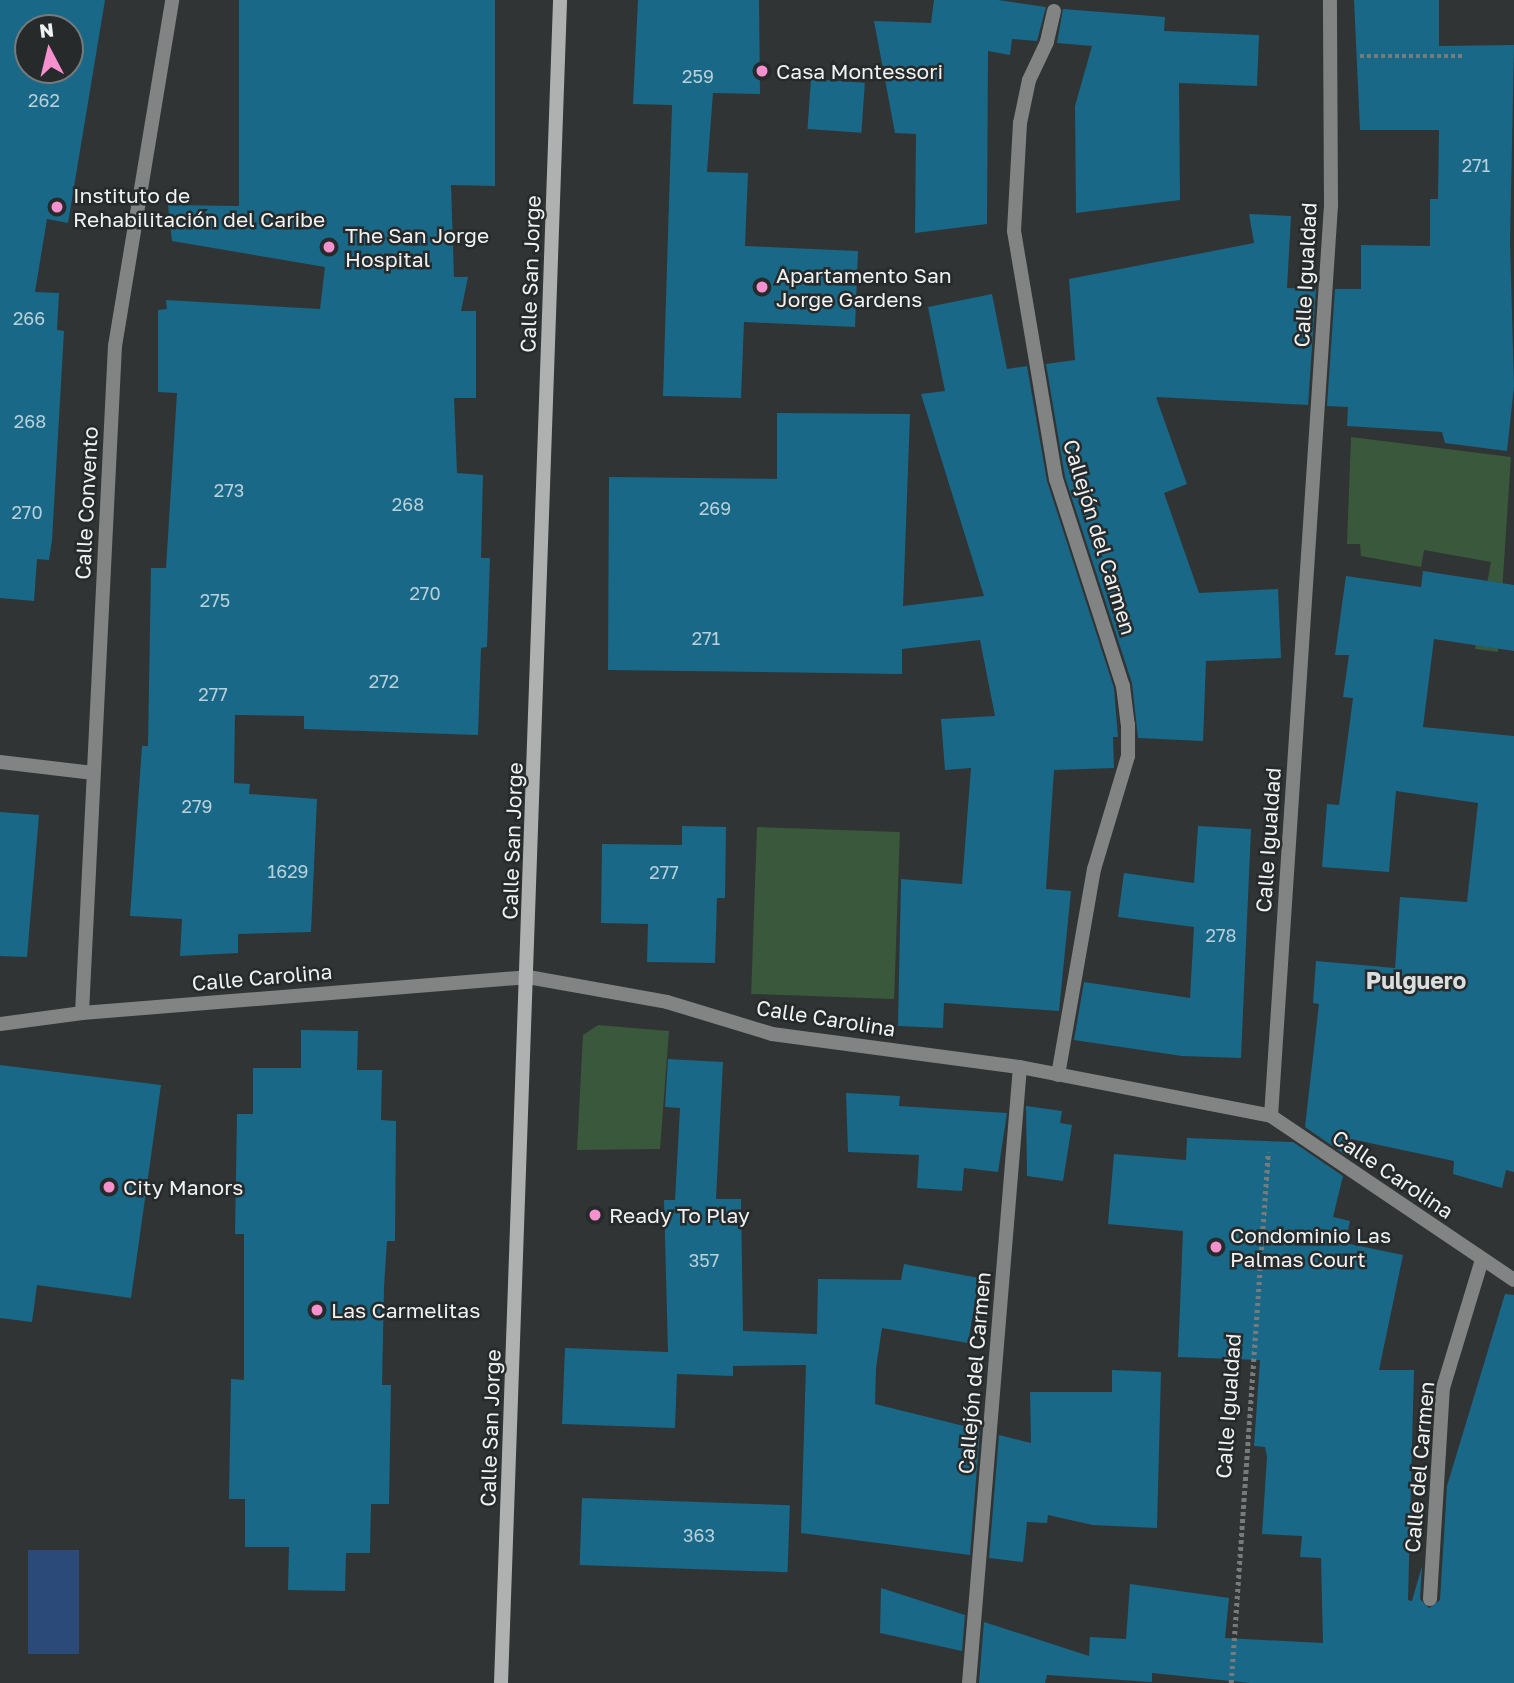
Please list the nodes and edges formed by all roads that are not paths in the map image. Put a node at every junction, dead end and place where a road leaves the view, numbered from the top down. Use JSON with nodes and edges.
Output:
{"nodes":[{"id":1,"x":173,"y":0,"type":"edge"},
{"id":2,"x":560,"y":0,"type":"edge"},
{"id":3,"x":1329,"y":0,"type":"edge"},
{"id":4,"x":1054,"y":11,"type":"dead end"},
{"id":5,"x":0,"y":762,"type":"edge"},
{"id":6,"x":93,"y":773,"type":"junction"},
{"id":7,"x":528,"y":977,"type":"junction"},
{"id":8,"x":82,"y":1013,"type":"junction"},
{"id":9,"x":0,"y":1024,"type":"edge"},
{"id":10,"x":1020,"y":1067,"type":"junction"},
{"id":11,"x":1058,"y":1075,"type":"junction"},
{"id":12,"x":1271,"y":1116,"type":"junction"},
{"id":13,"x":1482,"y":1260,"type":"junction"},
{"id":14,"x":1514,"y":1280,"type":"edge"},
{"id":15,"x":1430,"y":1599,"type":"dead end"},
{"id":16,"x":501,"y":1683,"type":"edge"},
{"id":17,"x":969,"y":1683,"type":"edge"}],
"edges":[{"from":1,"to":6,"type":"street","name":"Calle Convento"},
{"from":2,"to":7,"type":"street","name":"Calle San Jorge"},
{"from":3,"to":12,"type":"street","name":"Calle Igualdad"},
{"from":4,"to":11,"type":"street","name":"Callejón del Carmen"},
{"from":5,"to":6,"type":"street"},
{"from":6,"to":8,"type":"street","name":"Calle Convento"},
{"from":7,"to":8,"type":"street","name":"Calle Carolina"},
{"from":7,"to":10,"type":"street","name":"Calle Carolina"},
{"from":7,"to":16,"type":"street","name":"Calle San Jorge"},
{"from":8,"to":9,"type":"street","name":"Calle Carolina"},
{"from":10,"to":11,"type":"street","name":"Calle Carolina"},
{"from":10,"to":17,"type":"street","name":"Callejón del Carmen"},
{"from":11,"to":12,"type":"street","name":"Calle Carolina"},
{"from":12,"to":13,"type":"street","name":"Calle Carolina"},
{"from":13,"to":14,"type":"street","name":"Calle Carolina"},
{"from":13,"to":15,"type":"street","name":"Calle del Carmen"}]}
